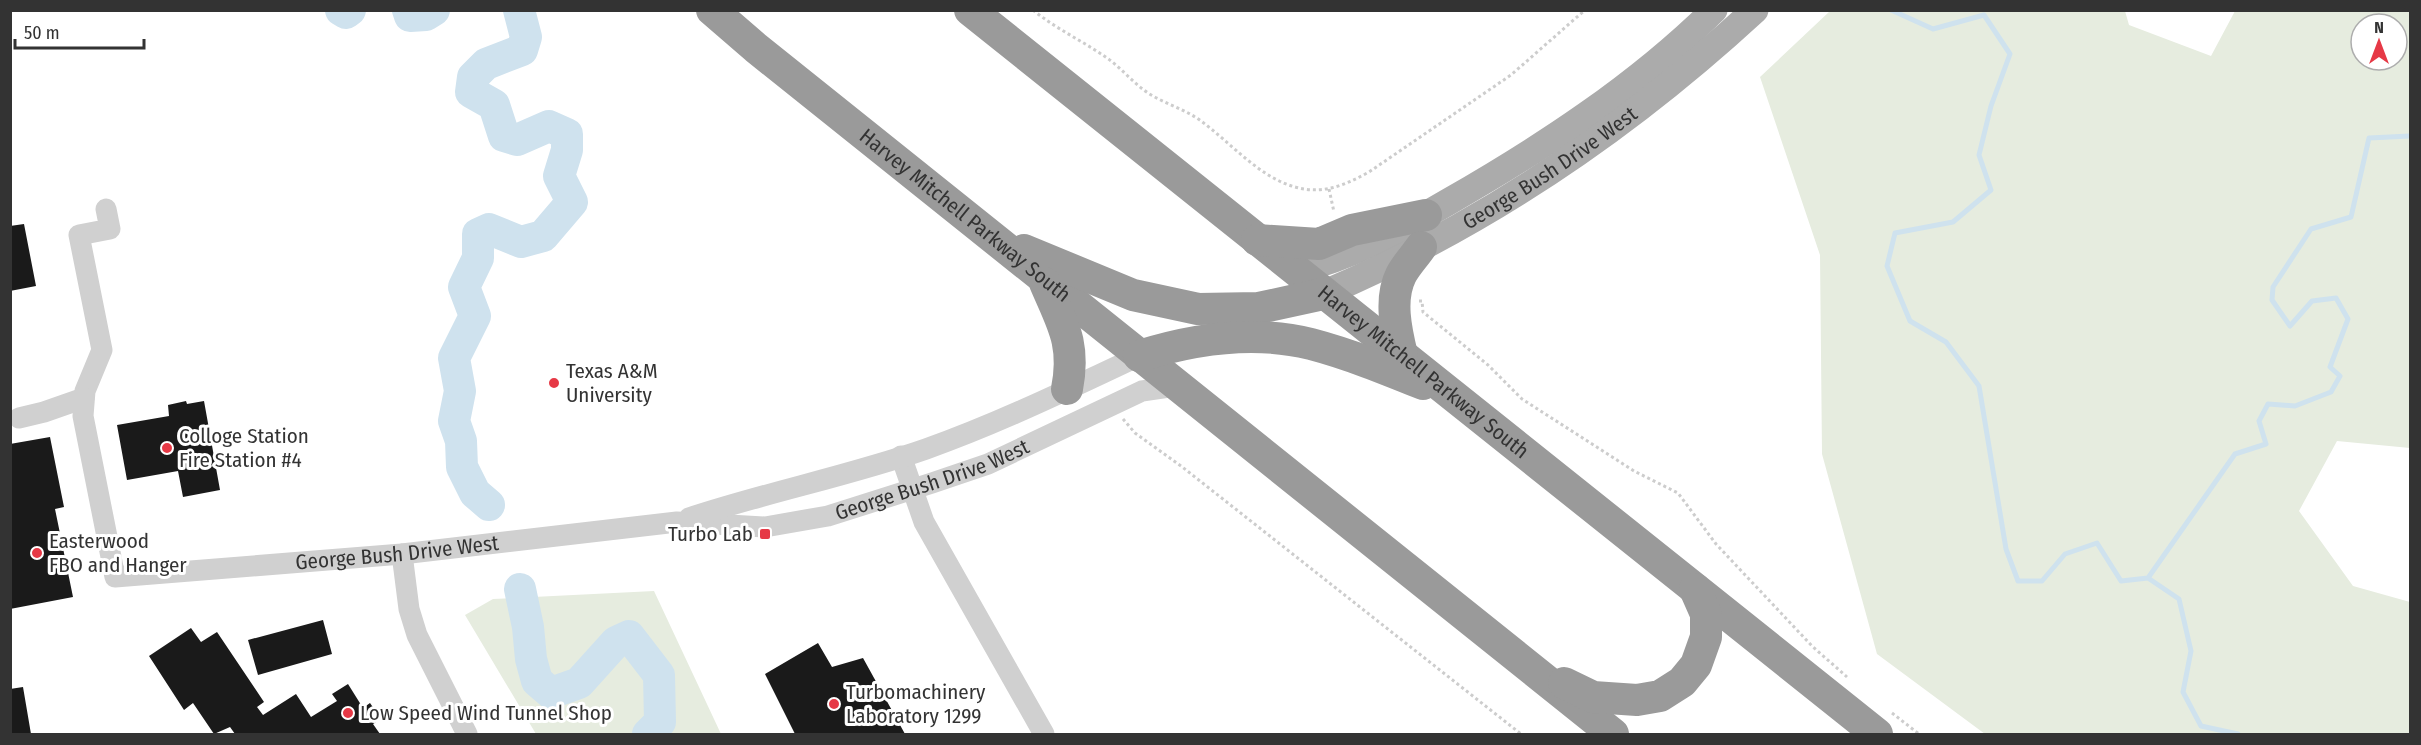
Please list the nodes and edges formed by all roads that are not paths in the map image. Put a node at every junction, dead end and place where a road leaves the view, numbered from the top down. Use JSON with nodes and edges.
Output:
{"nodes":[{"id":1,"x":711,"y":10,"type":"edge"},
{"id":2,"x":747,"y":10,"type":"edge"},
{"id":3,"x":970,"y":10,"type":"edge"},
{"id":4,"x":1714,"y":10,"type":"edge"},
{"id":5,"x":1755,"y":10,"type":"edge"},
{"id":6,"x":756,"y":48,"type":"junction"},
{"id":7,"x":106,"y":209,"type":"dead end"},
{"id":8,"x":1426,"y":215,"type":"junction"},
{"id":9,"x":990,"y":236,"type":"junction"},
{"id":10,"x":1257,"y":240,"type":"junction"},
{"id":11,"x":1421,"y":247,"type":"junction"},
{"id":12,"x":1295,"y":271,"type":"junction"},
{"id":13,"x":1044,"y":279,"type":"junction"},
{"id":14,"x":1323,"y":294,"type":"junction"},
{"id":15,"x":1402,"y":355,"type":"junction"},
{"id":16,"x":1139,"y":356,"type":"junction"},
{"id":17,"x":1176,"y":386,"type":"junction"},
{"id":18,"x":1067,"y":389,"type":"junction"},
{"id":19,"x":1452,"y":395,"type":"junction"},
{"id":20,"x":84,"y":398,"type":"junction"},
{"id":21,"x":19,"y":418,"type":"dead end"},
{"id":22,"x":901,"y":456,"type":"junction"},
{"id":23,"x":912,"y":490,"type":"junction"},
{"id":24,"x":677,"y":522,"type":"junction"},
{"id":25,"x":402,"y":554,"type":"junction"},
{"id":26,"x":1695,"y":590,"type":"junction"},
{"id":27,"x":1531,"y":669,"type":"junction"},
{"id":28,"x":1884,"y":723,"type":"edge"},
{"id":29,"x":467,"y":735,"type":"edge"},
{"id":30,"x":1044,"y":735,"type":"edge"},
{"id":31,"x":1613,"y":735,"type":"edge"}],
"edges":[{"from":1,"to":6,"type":"highway","name":"Harvey Mitchell Parkway South"},
{"from":2,"to":6,"type":"highway"},
{"from":3,"to":10,"type":"highway","name":"Harvey Mitchell Parkway South"},
{"from":4,"to":8,"type":"main road","name":"George Bush Drive West"},
{"from":5,"to":11,"type":"main road","name":"George Bush Drive West"},
{"from":6,"to":9,"type":"highway","name":"Harvey Mitchell Parkway South"},
{"from":7,"to":20,"type":"street"},
{"from":8,"to":10,"type":"highway"},
{"from":8,"to":12,"type":"main road","name":"George Bush Drive West"},
{"from":9,"to":13,"type":"highway","name":"Harvey Mitchell Parkway South"},
{"from":9,"to":14,"type":"highway"},
{"from":10,"to":12,"type":"highway","name":"Harvey Mitchell Parkway South"},
{"from":11,"to":14,"type":"main road","name":"George Bush Drive West"},
{"from":11,"to":15,"type":"highway"},
{"from":12,"to":14,"type":"highway","name":"Harvey Mitchell Parkway South"},
{"from":13,"to":16,"type":"highway","name":"Harvey Mitchell Parkway South"},
{"from":13,"to":18,"type":"highway"},
{"from":14,"to":15,"type":"highway","name":"Harvey Mitchell Parkway South"},
{"from":15,"to":19,"type":"highway","name":"Harvey Mitchell Parkway South"},
{"from":16,"to":17,"type":"highway","name":"Harvey Mitchell Parkway South"},
{"from":16,"to":18,"type":"street","name":"George Bush Drive West"},
{"from":16,"to":19,"type":"highway"},
{"from":17,"to":23,"type":"street","name":"George Bush Drive West"},
{"from":17,"to":27,"type":"highway","name":"Harvey Mitchell Parkway South"},
{"from":18,"to":22,"type":"street","name":"George Bush Drive West"},
{"from":19,"to":26,"type":"highway","name":"Harvey Mitchell Parkway South"},
{"from":20,"to":21,"type":"street"},
{"from":20,"to":25,"type":"street","name":"George Bush Drive West"},
{"from":22,"to":23,"type":"street"},
{"from":22,"to":24,"type":"street","name":"George Bush Drive West"},
{"from":23,"to":24,"type":"street","name":"George Bush Drive West"},
{"from":23,"to":30,"type":"street"},
{"from":24,"to":25,"type":"street","name":"George Bush Drive West"},
{"from":25,"to":29,"type":"street"},
{"from":26,"to":27,"type":"highway"},
{"from":26,"to":28,"type":"highway","name":"Harvey Mitchell Parkway South"},
{"from":27,"to":31,"type":"highway","name":"Harvey Mitchell Parkway South"}]}
